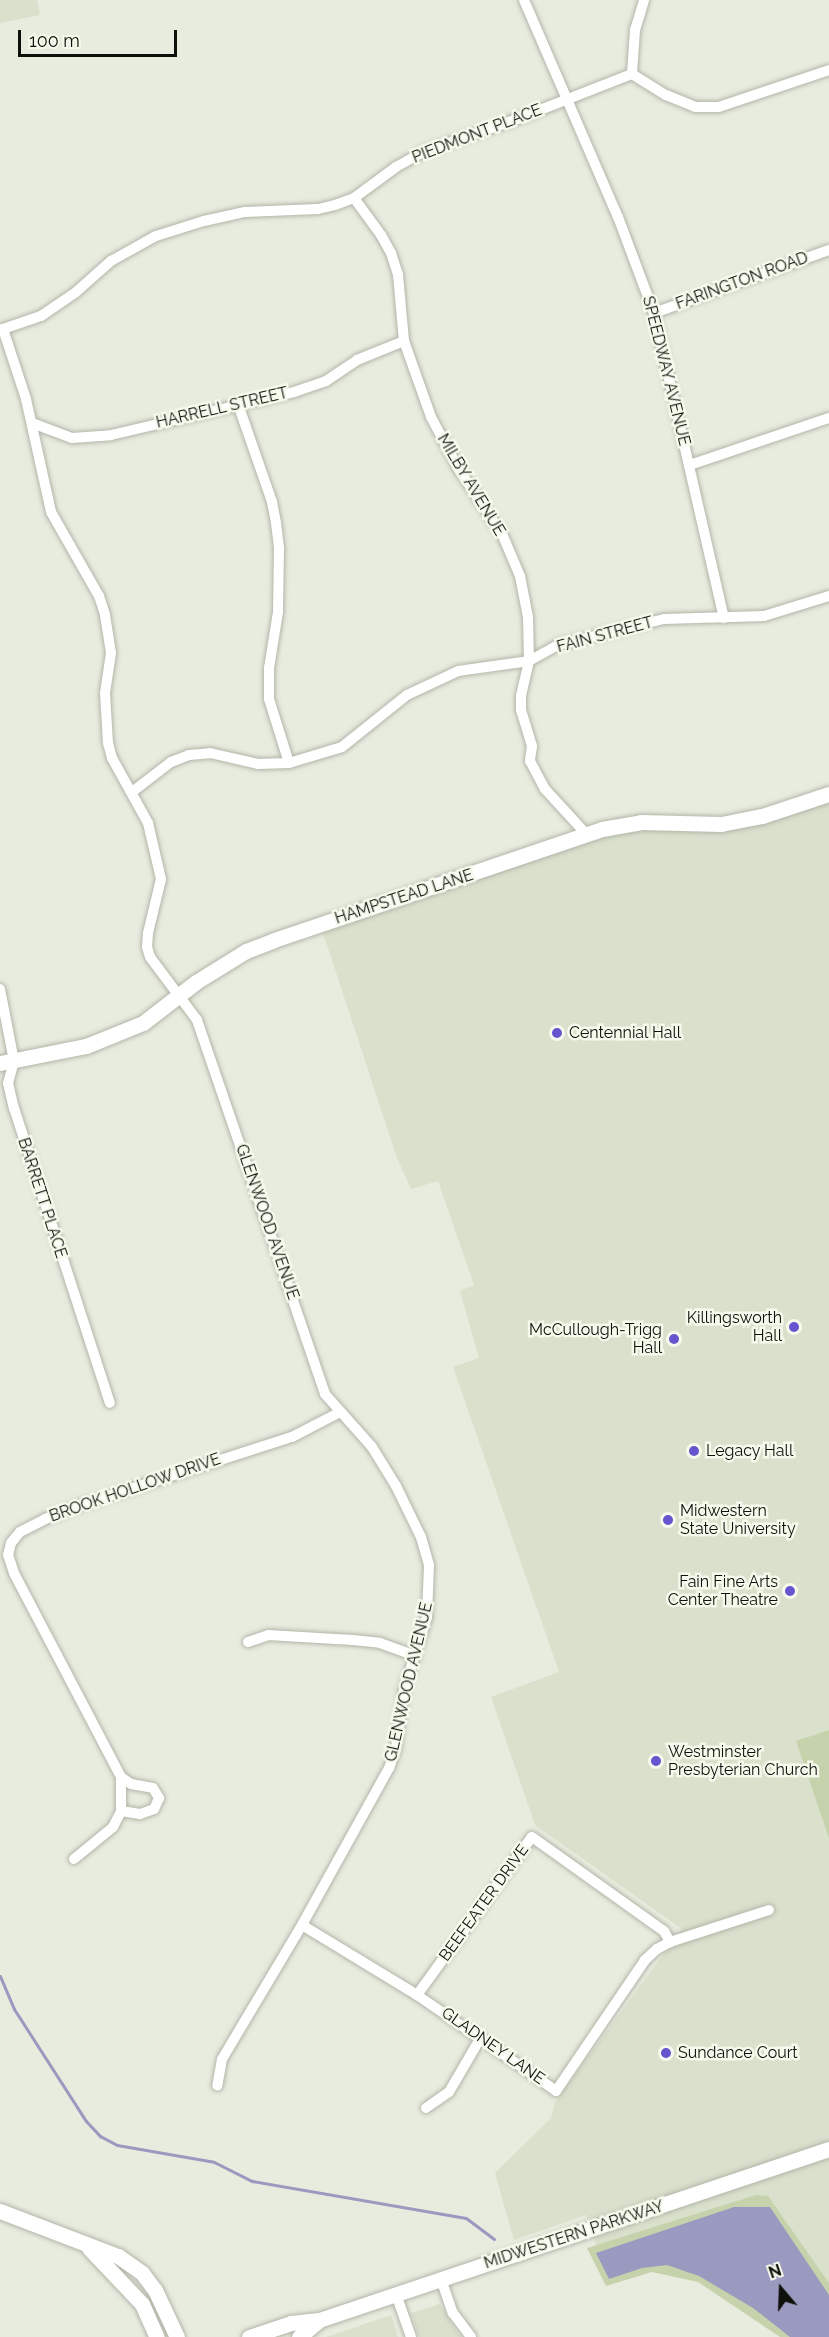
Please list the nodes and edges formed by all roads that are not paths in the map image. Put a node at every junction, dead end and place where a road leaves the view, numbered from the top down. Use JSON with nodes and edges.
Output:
{"nodes":[{"id":1,"x":524,"y":0,"type":"edge"},
{"id":2,"x":644,"y":0,"type":"edge"},
{"id":3,"x":829,"y":70,"type":"edge"},
{"id":4,"x":632,"y":74,"type":"junction"},
{"id":5,"x":567,"y":100,"type":"junction"},
{"id":6,"x":354,"y":198,"type":"junction"},
{"id":7,"x":829,"y":250,"type":"edge"},
{"id":8,"x":654,"y":313,"type":"junction"},
{"id":9,"x":2,"y":330,"type":"edge"},
{"id":10,"x":404,"y":341,"type":"junction"},
{"id":11,"x":239,"y":407,"type":"junction"},
{"id":12,"x":829,"y":418,"type":"edge"},
{"id":13,"x":32,"y":423,"type":"junction"},
{"id":14,"x":690,"y":465,"type":"junction"},
{"id":15,"x":829,"y":596,"type":"edge"},
{"id":16,"x":724,"y":618,"type":"junction"},
{"id":17,"x":530,"y":661,"type":"junction"},
{"id":18,"x":289,"y":764,"type":"junction"},
{"id":19,"x":132,"y":792,"type":"junction"},
{"id":20,"x":829,"y":794,"type":"edge"},
{"id":21,"x":587,"y":835,"type":"junction"},
{"id":22,"x":0,"y":989,"type":"edge"},
{"id":23,"x":179,"y":996,"type":"junction"},
{"id":24,"x":7,"y":1062,"type":"edge"},
{"id":25,"x":110,"y":1403,"type":"dead end"},
{"id":26,"x":340,"y":1412,"type":"junction"},
{"id":27,"x":248,"y":1642,"type":"dead end"},
{"id":28,"x":416,"y":1656,"type":"junction"},
{"id":29,"x":121,"y":1777,"type":"junction"},
{"id":30,"x":121,"y":1811,"type":"junction"},
{"id":31,"x":74,"y":1860,"type":"dead end"},
{"id":32,"x":769,"y":1910,"type":"dead end"},
{"id":33,"x":302,"y":1925,"type":"junction"},
{"id":34,"x":670,"y":1942,"type":"junction"},
{"id":35,"x":417,"y":1995,"type":"junction"},
{"id":36,"x":481,"y":2037,"type":"junction"},
{"id":37,"x":217,"y":2086,"type":"dead end"},
{"id":38,"x":426,"y":2108,"type":"dead end"},
{"id":39,"x":829,"y":2150,"type":"edge"},
{"id":40,"x":0,"y":2211,"type":"edge"},
{"id":41,"x":84,"y":2244,"type":"junction"},
{"id":42,"x":441,"y":2279,"type":"junction"},
{"id":43,"x":396,"y":2294,"type":"junction"},
{"id":44,"x":319,"y":2320,"type":"junction"},
{"id":45,"x":157,"y":2337,"type":"edge"},
{"id":46,"x":177,"y":2337,"type":"edge"},
{"id":47,"x":249,"y":2337,"type":"edge"},
{"id":48,"x":298,"y":2337,"type":"edge"},
{"id":49,"x":411,"y":2337,"type":"edge"},
{"id":50,"x":471,"y":2337,"type":"edge"}],
"edges":[{"from":1,"to":5,"type":"street","name":"SPEEDWAY AVENUE"},
{"from":2,"to":4,"type":"street"},
{"from":3,"to":4,"type":"street"},
{"from":4,"to":5,"type":"street","name":"PIEDMONT PLACE"},
{"from":5,"to":6,"type":"street","name":"PIEDMONT PLACE"},
{"from":5,"to":8,"type":"street","name":"SPEEDWAY AVENUE"},
{"from":6,"to":9,"type":"street","name":"PIEDMONT PLACE"},
{"from":6,"to":10,"type":"street","name":"MILBY AVENUE"},
{"from":7,"to":8,"type":"street","name":"FARINGTON ROAD"},
{"from":8,"to":14,"type":"street","name":"SPEEDWAY AVENUE"},
{"from":9,"to":13,"type":"street","name":"GLENWOOD AVENUE"},
{"from":10,"to":11,"type":"street","name":"HARRELL STREET"},
{"from":10,"to":17,"type":"street","name":"MILBY AVENUE"},
{"from":11,"to":13,"type":"street","name":"HARRELL STREET"},
{"from":11,"to":18,"type":"street"},
{"from":12,"to":14,"type":"street"},
{"from":13,"to":19,"type":"street","name":"GLENWOOD AVENUE"},
{"from":14,"to":16,"type":"street","name":"SPEEDWAY AVENUE"},
{"from":15,"to":16,"type":"street","name":"FAIN STREET"},
{"from":16,"to":17,"type":"street","name":"FAIN STREET"},
{"from":17,"to":18,"type":"street","name":"FAIN STREET"},
{"from":17,"to":21,"type":"street","name":"MILBY AVENUE"},
{"from":18,"to":19,"type":"street","name":"FAIN STREET"},
{"from":19,"to":23,"type":"street","name":"GLENWOOD AVENUE"},
{"from":20,"to":21,"type":"street","name":"HAMPSTEAD LANE"},
{"from":21,"to":23,"type":"street","name":"HAMPSTEAD LANE"},
{"from":22,"to":24,"type":"street","name":"BARRETT PLACE"},
{"from":23,"to":24,"type":"street","name":"HAMPSTEAD LANE"},
{"from":23,"to":26,"type":"street","name":"GLENWOOD AVENUE"},
{"from":24,"to":25,"type":"street","name":"BARRETT PLACE"},
{"from":26,"to":28,"type":"street","name":"GLENWOOD AVENUE"},
{"from":26,"to":29,"type":"street","name":"BROOK HOLLOW DRIVE"},
{"from":27,"to":28,"type":"street"},
{"from":28,"to":33,"type":"street","name":"GLENWOOD AVENUE"},
{"from":29,"to":30,"type":"street","name":"BROOK HOLLOW DRIVE"},
{"from":29,"to":30,"type":"street"},
{"from":30,"to":31,"type":"street"},
{"from":32,"to":34,"type":"street","name":"GLADNEY LANE"},
{"from":33,"to":35,"type":"street","name":"GLADNEY LANE"},
{"from":33,"to":37,"type":"street","name":"GLENWOOD AVENUE"},
{"from":34,"to":35,"type":"street","name":"BEEFEATER DRIVE"},
{"from":34,"to":36,"type":"street","name":"GLADNEY LANE"},
{"from":35,"to":36,"type":"street","name":"GLADNEY LANE"},
{"from":36,"to":38,"type":"street"},
{"from":39,"to":42,"type":"street","name":"MIDWESTERN PARKWAY"},
{"from":40,"to":41,"type":"street"},
{"from":41,"to":45,"type":"street"},
{"from":41,"to":46,"type":"street"},
{"from":42,"to":43,"type":"street","name":"MIDWESTERN PARKWAY"},
{"from":42,"to":50,"type":"street"},
{"from":43,"to":44,"type":"street","name":"MIDWESTERN PARKWAY"},
{"from":43,"to":49,"type":"street"},
{"from":44,"to":47,"type":"street","name":"MIDWESTERN PARKWAY"},
{"from":44,"to":48,"type":"street","name":"MIDWESTERN PARKWAY"}]}
